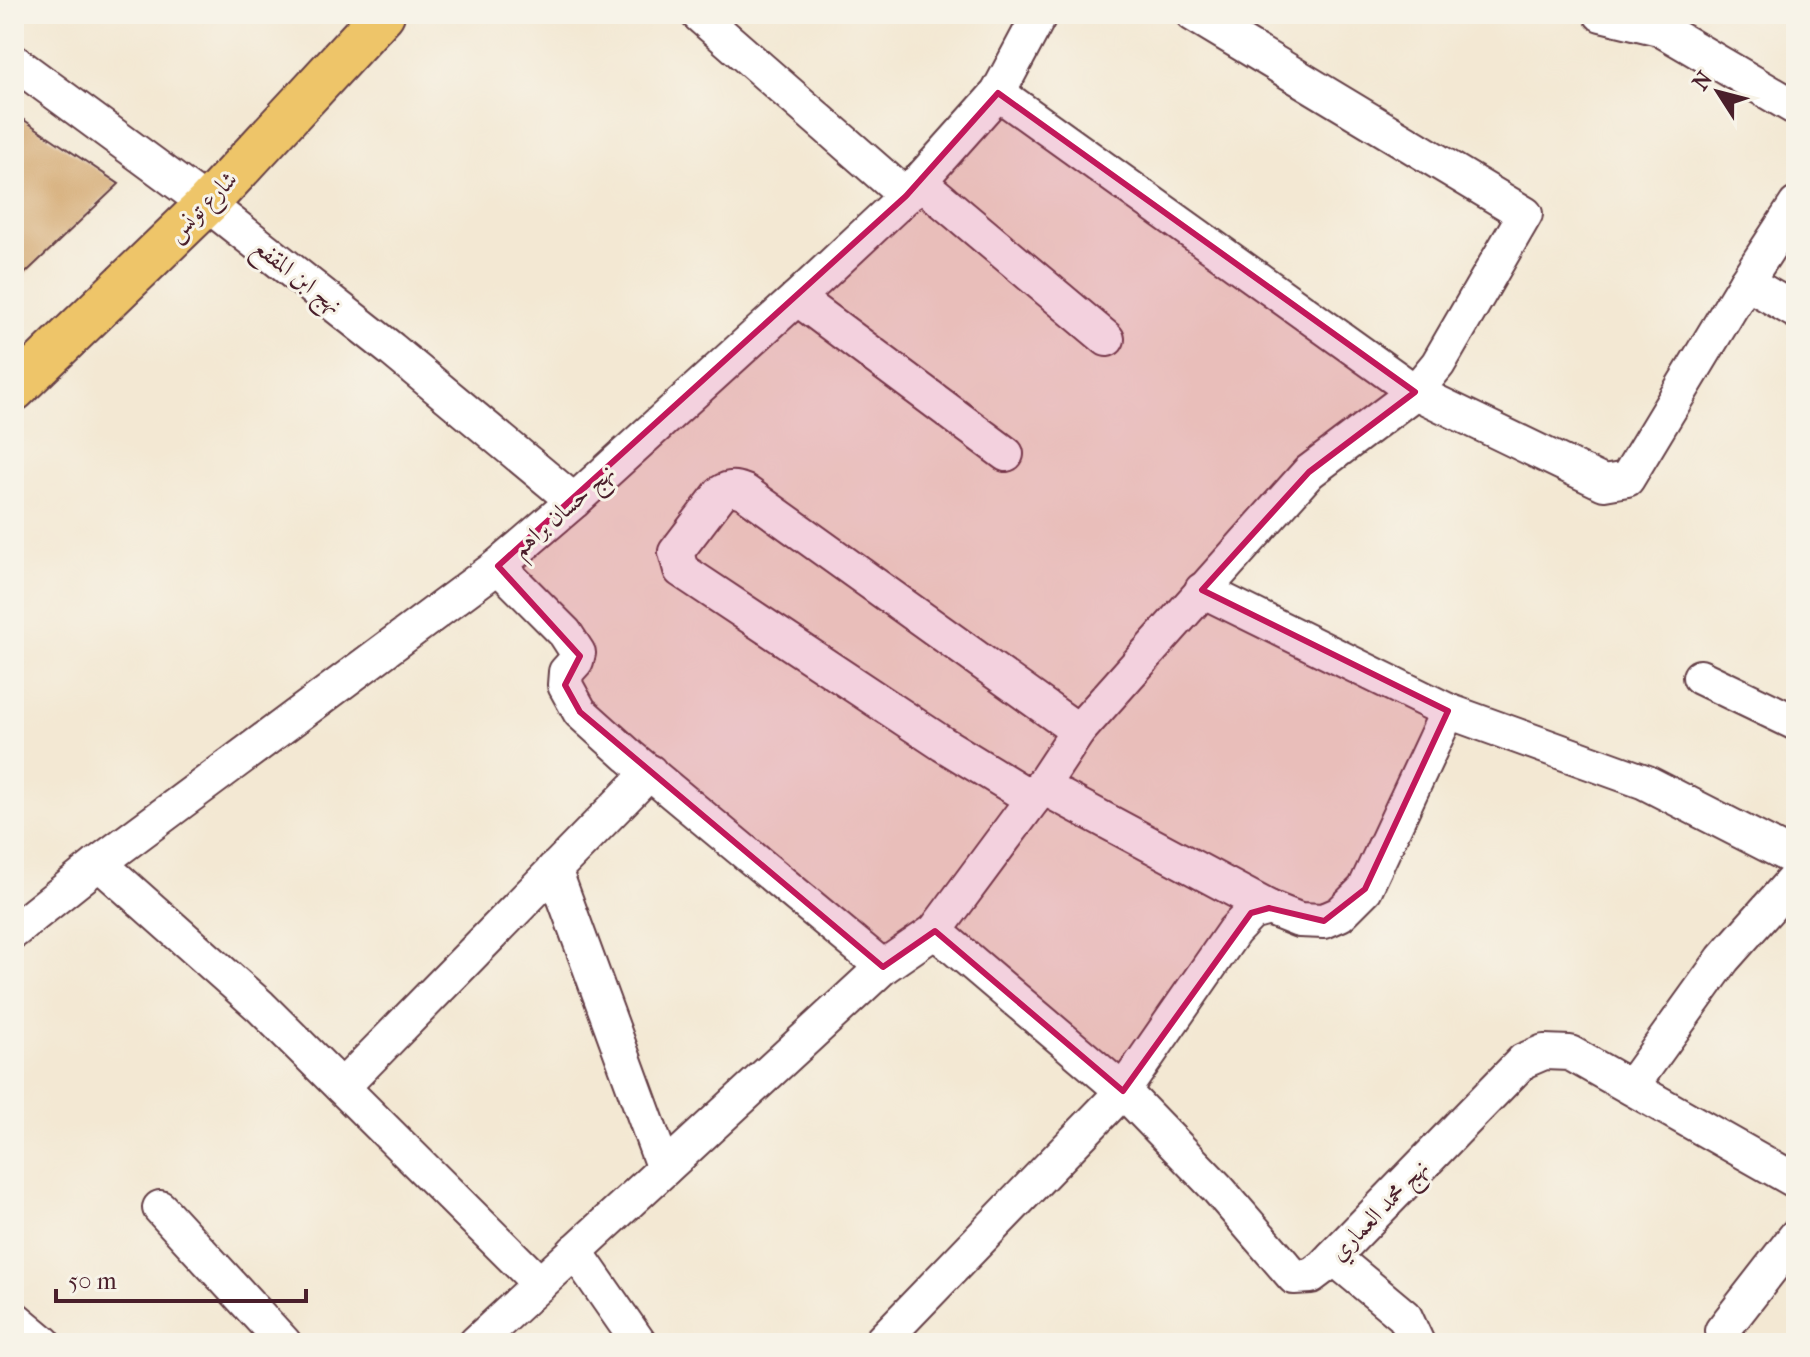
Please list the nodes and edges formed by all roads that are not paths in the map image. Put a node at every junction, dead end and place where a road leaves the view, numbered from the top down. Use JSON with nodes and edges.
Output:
{"nodes":[{"id":1,"x":698,"y":14,"type":"edge"},
{"id":2,"x":1040,"y":14,"type":"edge"},
{"id":3,"x":1193,"y":14,"type":"edge"},
{"id":4,"x":1601,"y":14,"type":"edge"},
{"id":5,"x":369,"y":19,"type":"edge"},
{"id":6,"x":14,"y":62,"type":"edge"},
{"id":7,"x":998,"y":93,"type":"junction"},
{"id":8,"x":1796,"y":108,"type":"edge"},
{"id":9,"x":912,"y":189,"type":"junction"},
{"id":10,"x":207,"y":204,"type":"junction"},
{"id":11,"x":1796,"y":205,"type":"edge"},
{"id":12,"x":1746,"y":282,"type":"junction"},
{"id":13,"x":797,"y":298,"type":"junction"},
{"id":14,"x":1796,"y":311,"type":"edge"},
{"id":15,"x":1107,"y":339,"type":"dead end"},
{"id":16,"x":14,"y":390,"type":"edge"},
{"id":17,"x":1415,"y":392,"type":"junction"},
{"id":18,"x":1006,"y":454,"type":"dead end"},
{"id":19,"x":574,"y":501,"type":"junction"},
{"id":20,"x":498,"y":566,"type":"junction"},
{"id":21,"x":1202,"y":590,"type":"junction"},
{"id":22,"x":1700,"y":677,"type":"dead end"},
{"id":23,"x":1448,"y":711,"type":"junction"},
{"id":24,"x":1796,"y":723,"type":"edge"},
{"id":25,"x":1078,"y":731,"type":"junction"},
{"id":26,"x":650,"y":772,"type":"junction"},
{"id":27,"x":1037,"y":793,"type":"junction"},
{"id":28,"x":1796,"y":859,"type":"edge"},
{"id":29,"x":99,"y":863,"type":"junction"},
{"id":30,"x":554,"y":869,"type":"junction"},
{"id":31,"x":1796,"y":877,"type":"edge"},
{"id":32,"x":1269,"y":908,"type":"junction"},
{"id":33,"x":22,"y":911,"type":"edge"},
{"id":34,"x":935,"y":931,"type":"junction"},
{"id":35,"x":883,"y":967,"type":"junction"},
{"id":36,"x":342,"y":1087,"type":"junction"},
{"id":37,"x":1631,"y":1087,"type":"junction"},
{"id":38,"x":1123,"y":1091,"type":"junction"},
{"id":39,"x":664,"y":1169,"type":"junction"},
{"id":40,"x":1796,"y":1181,"type":"edge"},
{"id":41,"x":160,"y":1208,"type":"dead end"},
{"id":42,"x":1796,"y":1236,"type":"edge"},
{"id":43,"x":575,"y":1251,"type":"junction"},
{"id":44,"x":1333,"y":1257,"type":"junction"},
{"id":45,"x":540,"y":1284,"type":"junction"},
{"id":46,"x":14,"y":1318,"type":"edge"},
{"id":47,"x":1722,"y":1331,"type":"dead end"},
{"id":48,"x":44,"y":1343,"type":"edge"},
{"id":49,"x":284,"y":1343,"type":"edge"},
{"id":50,"x":476,"y":1343,"type":"edge"},
{"id":51,"x":639,"y":1343,"type":"edge"},
{"id":52,"x":880,"y":1343,"type":"edge"},
{"id":53,"x":1417,"y":1343,"type":"edge"}],
"edges":[{"from":1,"to":9,"type":"street"},
{"from":2,"to":7,"type":"street","name":"نهج حسان براهم"},
{"from":3,"to":17,"type":"street"},
{"from":4,"to":8,"type":"street"},
{"from":5,"to":10,"type":"main road","name":"شارع تونس"},
{"from":6,"to":10,"type":"street","name":"نهج ابن المقفع"},
{"from":7,"to":9,"type":"street","name":"نهج حسان براهم"},
{"from":7,"to":17,"type":"street"},
{"from":9,"to":13,"type":"street","name":"نهج حسان براهم"},
{"from":9,"to":15,"type":"street"},
{"from":10,"to":16,"type":"main road","name":"شارع تونس"},
{"from":10,"to":19,"type":"street","name":"نهج ابن المقفع"},
{"from":11,"to":12,"type":"street"},
{"from":12,"to":14,"type":"street"},
{"from":12,"to":17,"type":"street"},
{"from":13,"to":18,"type":"street"},
{"from":13,"to":19,"type":"street","name":"نهج حسان براهم"},
{"from":17,"to":21,"type":"street"},
{"from":19,"to":20,"type":"street","name":"نهج حسان براهم"},
{"from":20,"to":26,"type":"street"},
{"from":20,"to":29,"type":"street","name":"نهج حسان براهم"},
{"from":21,"to":23,"type":"street"},
{"from":21,"to":25,"type":"street"},
{"from":22,"to":24,"type":"street"},
{"from":23,"to":28,"type":"street"},
{"from":23,"to":32,"type":"street"},
{"from":25,"to":27,"type":"street"},
{"from":25,"to":27,"type":"street"},
{"from":26,"to":30,"type":"street"},
{"from":26,"to":35,"type":"street"},
{"from":27,"to":32,"type":"street"},
{"from":27,"to":34,"type":"street"},
{"from":29,"to":33,"type":"street","name":"نهج حسان براهم"},
{"from":29,"to":36,"type":"street"},
{"from":30,"to":36,"type":"street"},
{"from":30,"to":39,"type":"street"},
{"from":31,"to":37,"type":"street"},
{"from":32,"to":38,"type":"street"},
{"from":34,"to":35,"type":"street"},
{"from":34,"to":38,"type":"street","name":"نهج محمد العماري"},
{"from":35,"to":39,"type":"street"},
{"from":36,"to":45,"type":"street"},
{"from":37,"to":40,"type":"street","name":"نهج محمد العماري"},
{"from":37,"to":44,"type":"street","name":"نهج محمد العماري"},
{"from":38,"to":44,"type":"street","name":"نهج محمد العماري"},
{"from":38,"to":52,"type":"street"},
{"from":39,"to":43,"type":"street"},
{"from":41,"to":49,"type":"street"},
{"from":42,"to":47,"type":"street"},
{"from":43,"to":45,"type":"street"},
{"from":43,"to":51,"type":"street"},
{"from":44,"to":53,"type":"street"},
{"from":45,"to":50,"type":"street"},
{"from":46,"to":48,"type":"street"}]}
